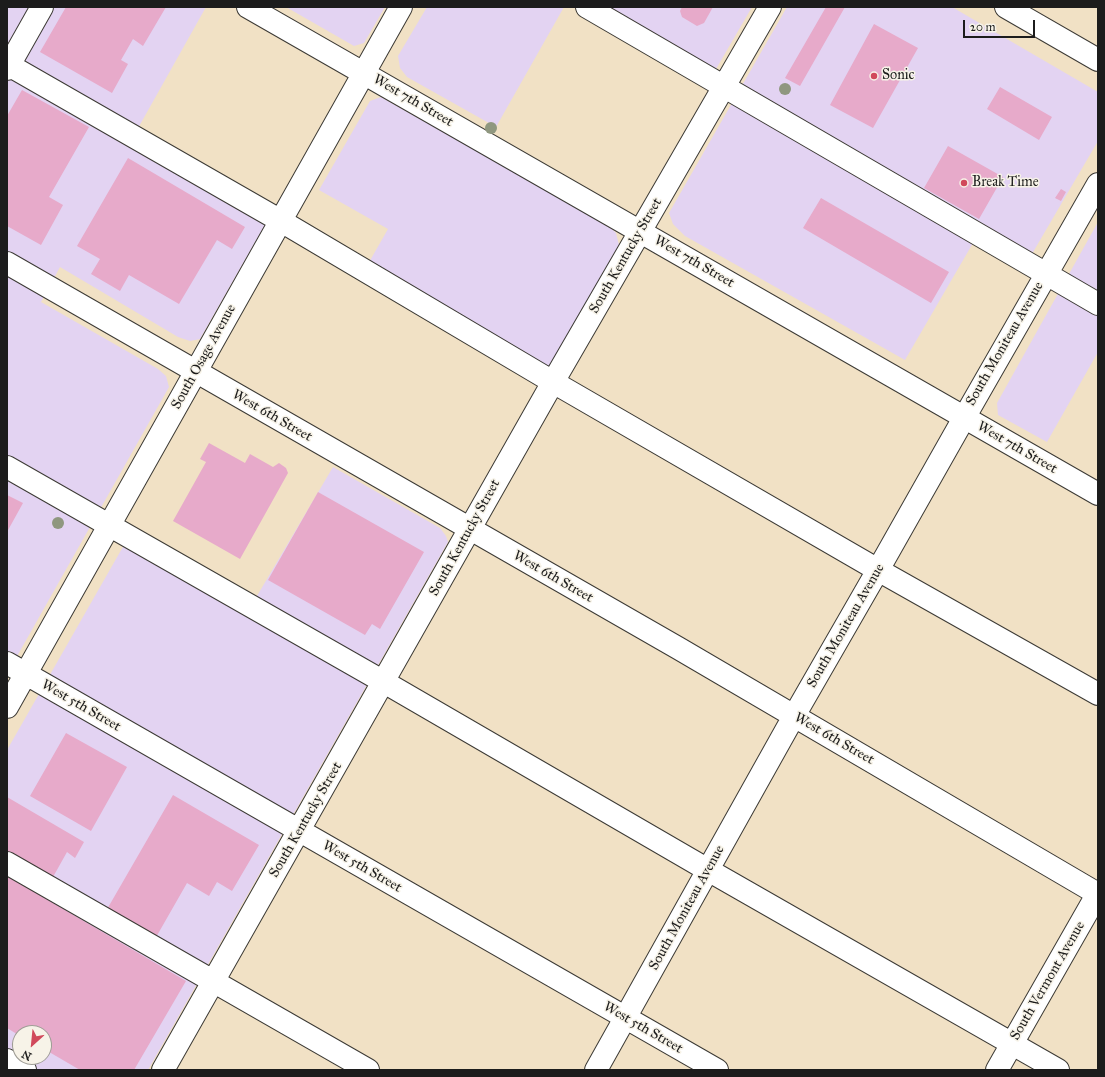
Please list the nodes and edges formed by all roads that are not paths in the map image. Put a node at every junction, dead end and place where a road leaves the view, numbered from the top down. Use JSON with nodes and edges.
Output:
{"nodes":[{"id":1,"x":42,"y":7,"type":"edge"},
{"id":2,"x":248,"y":7,"type":"edge"},
{"id":3,"x":401,"y":7,"type":"edge"},
{"id":4,"x":587,"y":7,"type":"edge"},
{"id":5,"x":770,"y":7,"type":"edge"},
{"id":6,"x":1006,"y":7,"type":"edge"},
{"id":7,"x":1098,"y":60,"type":"edge"},
{"id":8,"x":8,"y":66,"type":"edge"},
{"id":9,"x":365,"y":74,"type":"junction"},
{"id":10,"x":723,"y":86,"type":"junction"},
{"id":11,"x":1098,"y":184,"type":"edge"},
{"id":12,"x":281,"y":221,"type":"junction"},
{"id":13,"x":640,"y":231,"type":"junction"},
{"id":14,"x":7,"y":263,"type":"edge"},
{"id":15,"x":1046,"y":274,"type":"junction"},
{"id":16,"x":1098,"y":304,"type":"edge"},
{"id":17,"x":196,"y":372,"type":"junction"},
{"id":18,"x":553,"y":382,"type":"junction"},
{"id":19,"x":964,"y":418,"type":"junction"},
{"id":20,"x":7,"y":467,"type":"edge"},
{"id":21,"x":1098,"y":494,"type":"edge"},
{"id":22,"x":110,"y":526,"type":"junction"},
{"id":23,"x":470,"y":529,"type":"junction"},
{"id":24,"x":878,"y":570,"type":"junction"},
{"id":25,"x":7,"y":663,"type":"edge"},
{"id":26,"x":26,"y":674,"type":"junction"},
{"id":27,"x":384,"y":682,"type":"junction"},
{"id":28,"x":1098,"y":694,"type":"edge"},
{"id":29,"x":7,"y":707,"type":"edge"},
{"id":30,"x":794,"y":716,"type":"junction"},
{"id":31,"x":300,"y":831,"type":"junction"},
{"id":32,"x":7,"y":863,"type":"edge"},
{"id":33,"x":708,"y":870,"type":"junction"},
{"id":34,"x":1098,"y":893,"type":"edge"},
{"id":35,"x":213,"y":982,"type":"junction"},
{"id":36,"x":626,"y":1018,"type":"junction"},
{"id":37,"x":1012,"y":1044,"type":"junction"},
{"id":38,"x":7,"y":1060,"type":"edge"},
{"id":39,"x":25,"y":1070,"type":"edge"},
{"id":40,"x":163,"y":1070,"type":"edge"},
{"id":41,"x":368,"y":1070,"type":"edge"},
{"id":42,"x":596,"y":1070,"type":"edge"},
{"id":43,"x":717,"y":1070,"type":"edge"},
{"id":44,"x":997,"y":1070,"type":"edge"},
{"id":45,"x":1058,"y":1070,"type":"edge"}],
"edges":[{"from":1,"to":8,"type":"main road"},
{"from":2,"to":9,"type":"main road","name":"West 7th Street"},
{"from":3,"to":9,"type":"main road","name":"South Osage Avenue"},
{"from":4,"to":10,"type":"main road"},
{"from":5,"to":10,"type":"main road","name":"South Kentucky Street"},
{"from":6,"to":7,"type":"main road"},
{"from":8,"to":12,"type":"main road"},
{"from":9,"to":12,"type":"main road","name":"South Osage Avenue"},
{"from":9,"to":13,"type":"main road","name":"West 7th Street"},
{"from":10,"to":13,"type":"main road","name":"South Kentucky Street"},
{"from":10,"to":15,"type":"main road"},
{"from":11,"to":15,"type":"main road","name":"South Moniteau Avenue"},
{"from":12,"to":17,"type":"main road","name":"South Osage Avenue"},
{"from":12,"to":18,"type":"main road"},
{"from":13,"to":18,"type":"main road","name":"South Kentucky Street"},
{"from":13,"to":19,"type":"main road","name":"West 7th Street"},
{"from":14,"to":17,"type":"main road","name":"West 6th Street"},
{"from":15,"to":16,"type":"main road"},
{"from":15,"to":19,"type":"main road","name":"South Moniteau Avenue"},
{"from":17,"to":22,"type":"main road","name":"South Osage Avenue"},
{"from":17,"to":23,"type":"main road","name":"West 6th Street"},
{"from":18,"to":23,"type":"main road","name":"South Kentucky Street"},
{"from":18,"to":24,"type":"main road"},
{"from":19,"to":21,"type":"main road","name":"West 7th Street"},
{"from":19,"to":24,"type":"main road","name":"South Moniteau Avenue"},
{"from":20,"to":22,"type":"main road"},
{"from":22,"to":26,"type":"main road","name":"South Osage Avenue"},
{"from":22,"to":27,"type":"main road"},
{"from":23,"to":27,"type":"main road","name":"South Kentucky Street"},
{"from":23,"to":30,"type":"main road","name":"West 6th Street"},
{"from":24,"to":28,"type":"main road"},
{"from":24,"to":30,"type":"main road","name":"South Moniteau Avenue"},
{"from":25,"to":26,"type":"main road","name":"West 5th Street"},
{"from":26,"to":29,"type":"main road","name":"South Osage Avenue"},
{"from":26,"to":31,"type":"main road","name":"West 5th Street"},
{"from":27,"to":31,"type":"main road","name":"South Kentucky Street"},
{"from":27,"to":33,"type":"main road"},
{"from":30,"to":33,"type":"main road","name":"South Moniteau Avenue"},
{"from":30,"to":34,"type":"main road","name":"West 6th Street"},
{"from":31,"to":35,"type":"main road","name":"South Kentucky Street"},
{"from":31,"to":36,"type":"main road","name":"West 5th Street"},
{"from":32,"to":35,"type":"main road"},
{"from":33,"to":36,"type":"main road","name":"South Moniteau Avenue"},
{"from":33,"to":37,"type":"main road"},
{"from":34,"to":37,"type":"main road","name":"South Vermont Avenue"},
{"from":35,"to":40,"type":"main road","name":"South Kentucky Street"},
{"from":35,"to":41,"type":"main road"},
{"from":36,"to":42,"type":"main road","name":"South Moniteau Avenue"},
{"from":36,"to":43,"type":"main road","name":"West 5th Street"},
{"from":37,"to":44,"type":"main road","name":"South Vermont Avenue"},
{"from":37,"to":45,"type":"main road"},
{"from":38,"to":39,"type":"main road"}]}
